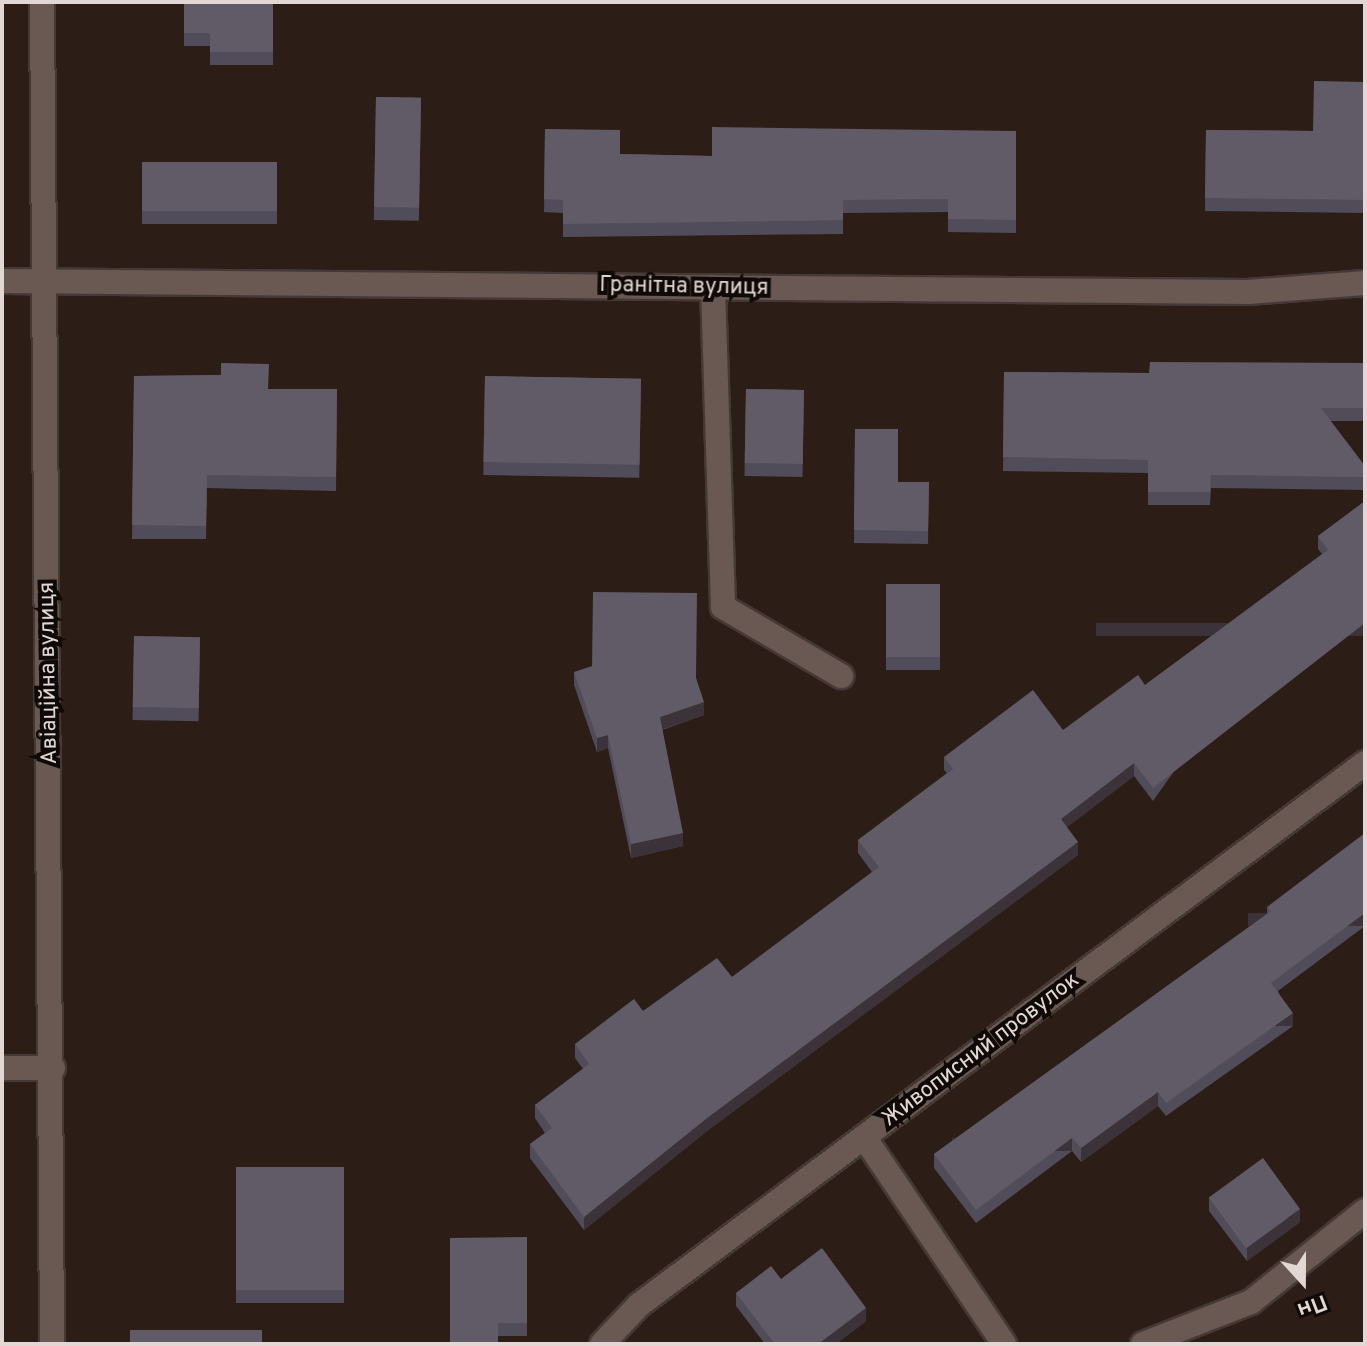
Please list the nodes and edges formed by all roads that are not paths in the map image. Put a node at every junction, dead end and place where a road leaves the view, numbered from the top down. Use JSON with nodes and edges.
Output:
{"nodes":[{"id":1,"x":42,"y":2,"type":"edge"},
{"id":2,"x":2,"y":281,"type":"edge"},
{"id":3,"x":44,"y":281,"type":"junction"},
{"id":4,"x":1365,"y":283,"type":"edge"},
{"id":5,"x":713,"y":287,"type":"junction"},
{"id":6,"x":841,"y":676,"type":"dead end"},
{"id":7,"x":1365,"y":763,"type":"edge"},
{"id":8,"x":2,"y":1068,"type":"edge"},
{"id":9,"x":53,"y":1068,"type":"junction"},
{"id":10,"x":864,"y":1137,"type":"junction"},
{"id":11,"x":1365,"y":1211,"type":"edge"},
{"id":12,"x":52,"y":1344,"type":"edge"},
{"id":13,"x":602,"y":1344,"type":"edge"},
{"id":14,"x":1004,"y":1344,"type":"edge"},
{"id":15,"x":1143,"y":1344,"type":"edge"}],
"edges":[{"from":1,"to":3,"type":"street","name":"Авіаційна вулиця"},
{"from":2,"to":3,"type":"street","name":"Гранітна вулиця"},
{"from":3,"to":5,"type":"street","name":"Гранітна вулиця"},
{"from":3,"to":9,"type":"street","name":"Авіаційна вулиця"},
{"from":4,"to":5,"type":"street","name":"Гранітна вулиця"},
{"from":5,"to":6,"type":"street"},
{"from":7,"to":10,"type":"street","name":"Живописний провулок"},
{"from":8,"to":9,"type":"street"},
{"from":9,"to":12,"type":"street","name":"Авіаційна вулиця"},
{"from":10,"to":13,"type":"street","name":"Живописний провулок"},
{"from":10,"to":14,"type":"street"},
{"from":11,"to":15,"type":"street"}]}
